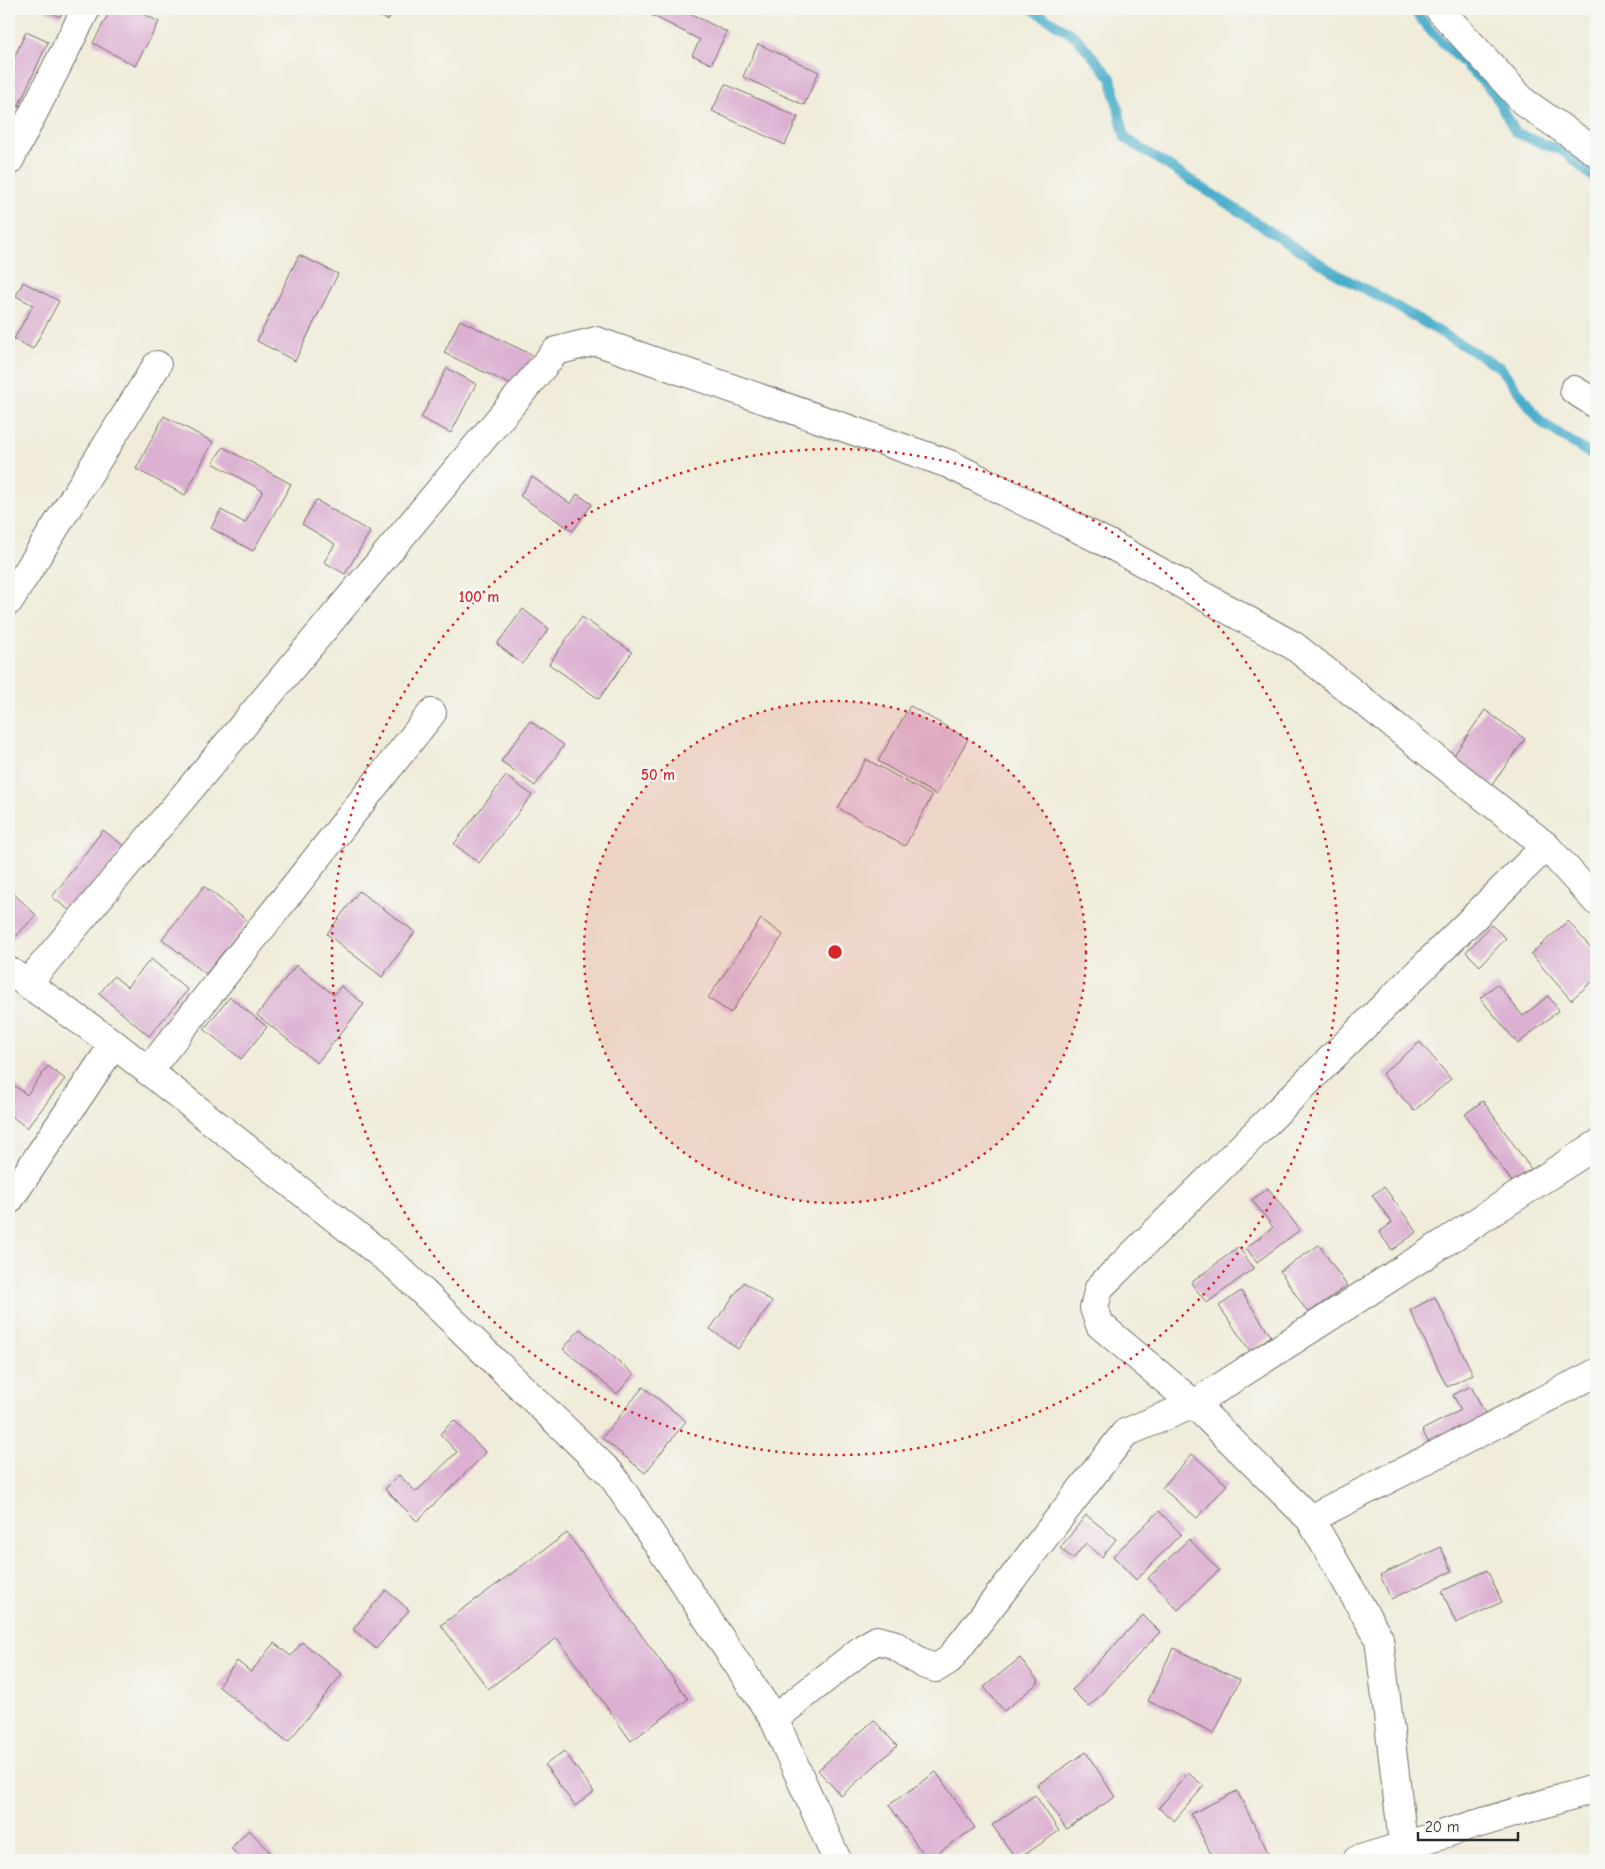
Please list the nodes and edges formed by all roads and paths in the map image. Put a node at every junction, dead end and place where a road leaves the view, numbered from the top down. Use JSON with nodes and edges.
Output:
{"nodes":[{"id":1,"x":86,"y":9,"type":"edge"},
{"id":2,"x":1439,"y":9,"type":"edge"},
{"id":3,"x":1596,"y":152,"type":"edge"},
{"id":4,"x":9,"y":161,"type":"edge"},
{"id":5,"x":157,"y":365,"type":"dead end"},
{"id":6,"x":9,"y":601,"type":"edge"},
{"id":7,"x":432,"y":713,"type":"dead end"},
{"id":8,"x":1546,"y":846,"type":"junction"},
{"id":9,"x":1596,"y":901,"type":"edge"},
{"id":10,"x":18,"y":978,"type":"edge"},
{"id":11,"x":114,"y":1044,"type":"junction"},
{"id":12,"x":148,"y":1071,"type":"junction"},
{"id":13,"x":1596,"y":1144,"type":"edge"},
{"id":14,"x":9,"y":1200,"type":"edge"},
{"id":15,"x":1596,"y":1373,"type":"edge"},
{"id":16,"x":1194,"y":1404,"type":"junction"},
{"id":17,"x":1310,"y":1519,"type":"junction"},
{"id":18,"x":774,"y":1719,"type":"junction"},
{"id":19,"x":1596,"y":1788,"type":"edge"},
{"id":20,"x":1404,"y":1854,"type":"edge"},
{"id":21,"x":837,"y":1860,"type":"edge"},
{"id":22,"x":1356,"y":1860,"type":"edge"}],
"edges":[{"from":1,"to":4,"type":"street"},
{"from":2,"to":3,"type":"street"},
{"from":5,"to":6,"type":"street"},
{"from":7,"to":12,"type":"street"},
{"from":8,"to":9,"type":"street"},
{"from":8,"to":10,"type":"street"},
{"from":8,"to":16,"type":"street"},
{"from":10,"to":11,"type":"street"},
{"from":11,"to":12,"type":"street"},
{"from":11,"to":14,"type":"street"},
{"from":12,"to":18,"type":"street"},
{"from":13,"to":16,"type":"street"},
{"from":15,"to":17,"type":"street"},
{"from":16,"to":17,"type":"street"},
{"from":16,"to":18,"type":"street"},
{"from":17,"to":20,"type":"street"},
{"from":18,"to":21,"type":"street"},
{"from":19,"to":20,"type":"street"},
{"from":20,"to":22,"type":"street"}]}
